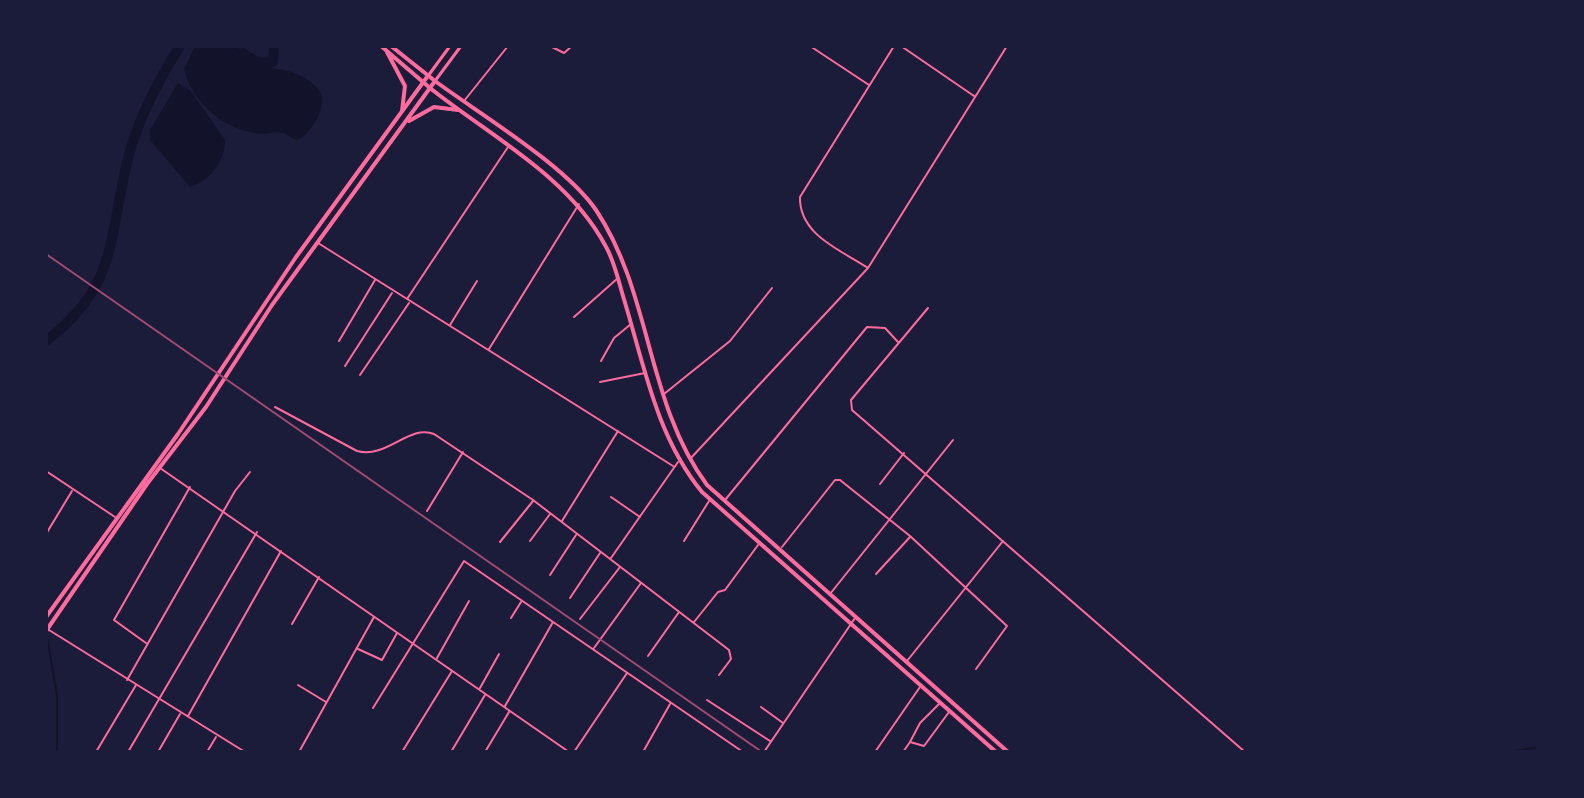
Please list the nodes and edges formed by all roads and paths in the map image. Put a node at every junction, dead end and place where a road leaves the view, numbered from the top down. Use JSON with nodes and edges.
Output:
{"nodes":[{"id":1,"x":381,"y":46,"type":"edge"},
{"id":2,"x":391,"y":46,"type":"edge"},
{"id":3,"x":450,"y":46,"type":"edge"},
{"id":4,"x":461,"y":46,"type":"edge"},
{"id":5,"x":508,"y":46,"type":"edge"},
{"id":6,"x":550,"y":46,"type":"edge"},
{"id":7,"x":572,"y":46,"type":"edge"},
{"id":8,"x":810,"y":46,"type":"edge"},
{"id":9,"x":894,"y":46,"type":"edge"},
{"id":10,"x":901,"y":46,"type":"edge"},
{"id":11,"x":1007,"y":46,"type":"edge"},
{"id":12,"x":387,"y":52,"type":"junction"},
{"id":13,"x":428,"y":76,"type":"junction"},
{"id":14,"x":435,"y":81,"type":"junction"},
{"id":15,"x":423,"y":82,"type":"junction"},
{"id":16,"x":869,"y":85,"type":"junction"},
{"id":17,"x":430,"y":88,"type":"junction"},
{"id":18,"x":975,"y":97,"type":"junction"},
{"id":19,"x":463,"y":102,"type":"junction"},
{"id":20,"x":458,"y":110,"type":"junction"},
{"id":21,"x":401,"y":117,"type":"junction"},
{"id":22,"x":406,"y":123,"type":"junction"},
{"id":23,"x":508,"y":147,"type":"junction"},
{"id":24,"x":579,"y":204,"type":"junction"},
{"id":25,"x":306,"y":243,"type":"junction"},
{"id":26,"x":315,"y":245,"type":"junction"},
{"id":27,"x":868,"y":268,"type":"junction"},
{"id":28,"x":618,"y":278,"type":"junction"},
{"id":29,"x":375,"y":280,"type":"junction"},
{"id":30,"x":477,"y":281,"type":"dead end"},
{"id":31,"x":772,"y":288,"type":"dead end"},
{"id":32,"x":393,"y":291,"type":"junction"},
{"id":33,"x":408,"y":301,"type":"junction"},
{"id":34,"x":928,"y":308,"type":"dead end"},
{"id":35,"x":574,"y":317,"type":"dead end"},
{"id":36,"x":632,"y":323,"type":"junction"},
{"id":37,"x":450,"y":326,"type":"junction"},
{"id":38,"x":339,"y":341,"type":"dead end"},
{"id":39,"x":899,"y":343,"type":"junction"},
{"id":40,"x":488,"y":350,"type":"junction"},
{"id":41,"x":601,"y":361,"type":"dead end"},
{"id":42,"x":345,"y":366,"type":"dead end"},
{"id":43,"x":646,"y":372,"type":"junction"},
{"id":44,"x":360,"y":375,"type":"dead end"},
{"id":45,"x":600,"y":382,"type":"dead end"},
{"id":46,"x":663,"y":395,"type":"junction"},
{"id":47,"x":275,"y":407,"type":"dead end"},
{"id":48,"x":619,"y":430,"type":"junction"},
{"id":49,"x":953,"y":440,"type":"dead end"},
{"id":50,"x":463,"y":452,"type":"junction"},
{"id":51,"x":904,"y":453,"type":"junction"},
{"id":52,"x":689,"y":460,"type":"junction"},
{"id":53,"x":679,"y":461,"type":"junction"},
{"id":54,"x":673,"y":466,"type":"junction"},
{"id":55,"x":160,"y":468,"type":"junction"},
{"id":56,"x":46,"y":471,"type":"edge"},
{"id":57,"x":250,"y":472,"type":"dead end"},
{"id":58,"x":927,"y":473,"type":"junction"},
{"id":59,"x":880,"y":484,"type":"dead end"},
{"id":60,"x":191,"y":486,"type":"junction"},
{"id":61,"x":73,"y":490,"type":"junction"},
{"id":62,"x":611,"y":497,"type":"dead end"},
{"id":63,"x":711,"y":499,"type":"junction"},
{"id":64,"x":533,"y":500,"type":"junction"},
{"id":65,"x":724,"y":501,"type":"junction"},
{"id":66,"x":224,"y":509,"type":"junction"},
{"id":67,"x":427,"y":511,"type":"dead end"},
{"id":68,"x":551,"y":513,"type":"junction"},
{"id":69,"x":116,"y":517,"type":"junction"},
{"id":70,"x":640,"y":517,"type":"junction"},
{"id":71,"x":890,"y":521,"type":"junction"},
{"id":72,"x":561,"y":522,"type":"junction"},
{"id":73,"x":257,"y":532,"type":"junction"},
{"id":74,"x":46,"y":534,"type":"edge"},
{"id":75,"x":577,"y":534,"type":"junction"},
{"id":76,"x":910,"y":536,"type":"junction"},
{"id":77,"x":530,"y":541,"type":"dead end"},
{"id":78,"x":684,"y":541,"type":"dead end"},
{"id":79,"x":1003,"y":541,"type":"junction"},
{"id":80,"x":500,"y":542,"type":"dead end"},
{"id":81,"x":759,"y":544,"type":"junction"},
{"id":82,"x":282,"y":550,"type":"junction"},
{"id":83,"x":779,"y":551,"type":"junction"},
{"id":84,"x":601,"y":552,"type":"junction"},
{"id":85,"x":611,"y":559,"type":"junction"},
{"id":86,"x":620,"y":567,"type":"junction"},
{"id":87,"x":876,"y":574,"type":"dead end"},
{"id":88,"x":550,"y":575,"type":"dead end"},
{"id":89,"x":319,"y":576,"type":"junction"},
{"id":90,"x":641,"y":583,"type":"junction"},
{"id":91,"x":967,"y":588,"type":"junction"},
{"id":92,"x":829,"y":595,"type":"junction"},
{"id":93,"x":570,"y":598,"type":"dead end"},
{"id":94,"x":469,"y":601,"type":"dead end"},
{"id":95,"x":522,"y":601,"type":"junction"},
{"id":96,"x":679,"y":612,"type":"junction"},
{"id":97,"x":375,"y":615,"type":"junction"},
{"id":98,"x":46,"y":617,"type":"edge"},
{"id":99,"x":511,"y":618,"type":"dead end"},
{"id":100,"x":855,"y":618,"type":"junction"},
{"id":101,"x":580,"y":619,"type":"dead end"},
{"id":102,"x":553,"y":622,"type":"junction"},
{"id":103,"x":693,"y":623,"type":"junction"},
{"id":104,"x":292,"y":624,"type":"dead end"},
{"id":105,"x":851,"y":624,"type":"junction"},
{"id":106,"x":47,"y":630,"type":"edge"},
{"id":107,"x":398,"y":631,"type":"junction"},
{"id":108,"x":413,"y":642,"type":"junction"},
{"id":109,"x":147,"y":643,"type":"junction"},
{"id":110,"x":357,"y":648,"type":"junction"},
{"id":111,"x":593,"y":649,"type":"junction"},
{"id":112,"x":499,"y":654,"type":"dead end"},
{"id":113,"x":648,"y":656,"type":"dead end"},
{"id":114,"x":436,"y":659,"type":"junction"},
{"id":115,"x":906,"y":662,"type":"junction"},
{"id":116,"x":976,"y":669,"type":"dead end"},
{"id":117,"x":453,"y":670,"type":"junction"},
{"id":118,"x":627,"y":673,"type":"junction"},
{"id":119,"x":719,"y":675,"type":"dead end"},
{"id":120,"x":127,"y":680,"type":"junction"},
{"id":121,"x":136,"y":685,"type":"junction"},
{"id":122,"x":298,"y":685,"type":"dead end"},
{"id":123,"x":921,"y":686,"type":"junction"},
{"id":124,"x":480,"y":689,"type":"junction"},
{"id":125,"x":486,"y":694,"type":"junction"},
{"id":126,"x":159,"y":699,"type":"junction"},
{"id":127,"x":707,"y":700,"type":"dead end"},
{"id":128,"x":327,"y":702,"type":"junction"},
{"id":129,"x":671,"y":703,"type":"junction"},
{"id":130,"x":940,"y":703,"type":"junction"},
{"id":131,"x":504,"y":707,"type":"junction"},
{"id":132,"x":761,"y":707,"type":"dead end"},
{"id":133,"x":373,"y":708,"type":"dead end"},
{"id":134,"x":510,"y":711,"type":"junction"},
{"id":135,"x":949,"y":711,"type":"junction"},
{"id":136,"x":180,"y":712,"type":"junction"},
{"id":137,"x":188,"y":717,"type":"junction"},
{"id":138,"x":784,"y":724,"type":"junction"},
{"id":139,"x":217,"y":736,"type":"junction"},
{"id":140,"x":771,"y":742,"type":"junction"},
{"id":141,"x":910,"y":742,"type":"junction"},
{"id":142,"x":236,"y":746,"type":"junction"},
{"id":143,"x":562,"y":747,"type":"junction"},
{"id":144,"x":96,"y":752,"type":"edge"},
{"id":145,"x":128,"y":752,"type":"edge"},
{"id":146,"x":158,"y":752,"type":"edge"},
{"id":147,"x":207,"y":752,"type":"edge"},
{"id":148,"x":232,"y":752,"type":"edge"},
{"id":149,"x":245,"y":752,"type":"edge"},
{"id":150,"x":299,"y":752,"type":"edge"},
{"id":151,"x":402,"y":752,"type":"edge"},
{"id":152,"x":451,"y":752,"type":"edge"},
{"id":153,"x":485,"y":752,"type":"edge"},
{"id":154,"x":559,"y":752,"type":"edge"},
{"id":155,"x":569,"y":752,"type":"edge"},
{"id":156,"x":574,"y":752,"type":"edge"},
{"id":157,"x":643,"y":752,"type":"edge"},
{"id":158,"x":743,"y":752,"type":"edge"},
{"id":159,"x":764,"y":752,"type":"edge"},
{"id":160,"x":875,"y":752,"type":"edge"},
{"id":161,"x":903,"y":752,"type":"edge"},
{"id":162,"x":996,"y":752,"type":"edge"},
{"id":163,"x":1008,"y":752,"type":"edge"},
{"id":164,"x":1245,"y":752,"type":"edge"}],
"edges":[{"from":1,"to":12,"type":"main road"},
{"from":2,"to":13,"type":"main road"},
{"from":3,"to":13,"type":"street"},
{"from":4,"to":14,"type":"street"},
{"from":5,"to":19,"type":"street"},
{"from":6,"to":7,"type":"street"},
{"from":8,"to":16,"type":"street"},
{"from":9,"to":16,"type":"street"},
{"from":10,"to":18,"type":"street"},
{"from":11,"to":18,"type":"street"},
{"from":12,"to":15,"type":"main road"},
{"from":12,"to":21,"type":"main road"},
{"from":13,"to":14,"type":"main road"},
{"from":13,"to":15,"type":"main road"},
{"from":14,"to":17,"type":"main road"},
{"from":14,"to":19,"type":"main road"},
{"from":15,"to":17,"type":"main road"},
{"from":15,"to":21,"type":"main road"},
{"from":16,"to":27,"type":"street"},
{"from":17,"to":20,"type":"main road"},
{"from":17,"to":22,"type":"main road"},
{"from":18,"to":27,"type":"street"},
{"from":19,"to":46,"type":"main road"},
{"from":20,"to":22,"type":"main road"},
{"from":20,"to":23,"type":"main road"},
{"from":21,"to":25,"type":"main road"},
{"from":22,"to":26,"type":"main road"},
{"from":23,"to":24,"type":"main road"},
{"from":23,"to":33,"type":"street"},
{"from":24,"to":28,"type":"main road"},
{"from":24,"to":40,"type":"street"},
{"from":25,"to":26,"type":"main road"},
{"from":25,"to":69,"type":"main road"},
{"from":26,"to":29,"type":"street"},
{"from":26,"to":55,"type":"main road"},
{"from":27,"to":52,"type":"street"},
{"from":28,"to":35,"type":"street"},
{"from":28,"to":36,"type":"main road"},
{"from":29,"to":32,"type":"street"},
{"from":29,"to":38,"type":"street"},
{"from":30,"to":37,"type":"street"},
{"from":31,"to":46,"type":"street"},
{"from":32,"to":33,"type":"street"},
{"from":32,"to":42,"type":"street"},
{"from":33,"to":37,"type":"street"},
{"from":33,"to":44,"type":"street"},
{"from":34,"to":39,"type":"street"},
{"from":36,"to":41,"type":"street"},
{"from":36,"to":43,"type":"main road"},
{"from":37,"to":40,"type":"street"},
{"from":39,"to":51,"type":"street"},
{"from":39,"to":65,"type":"street"},
{"from":40,"to":48,"type":"street"},
{"from":43,"to":45,"type":"street"},
{"from":43,"to":53,"type":"main road"},
{"from":46,"to":52,"type":"main road"},
{"from":47,"to":50,"type":"street"},
{"from":48,"to":54,"type":"street"},
{"from":48,"to":72,"type":"street"},
{"from":49,"to":58,"type":"street"},
{"from":50,"to":64,"type":"street"},
{"from":50,"to":67,"type":"street"},
{"from":51,"to":58,"type":"street"},
{"from":51,"to":59,"type":"street"},
{"from":52,"to":65,"type":"main road"},
{"from":53,"to":54,"type":"street"},
{"from":53,"to":63,"type":"main road"},
{"from":54,"to":70,"type":"street"},
{"from":55,"to":60,"type":"street"},
{"from":55,"to":106,"type":"main road"},
{"from":56,"to":61,"type":"street"},
{"from":57,"to":66,"type":"street"},
{"from":58,"to":71,"type":"street"},
{"from":58,"to":79,"type":"street"},
{"from":60,"to":66,"type":"street"},
{"from":60,"to":109,"type":"street"},
{"from":61,"to":69,"type":"street"},
{"from":61,"to":74,"type":"street"},
{"from":62,"to":70,"type":"street"},
{"from":63,"to":78,"type":"street"},
{"from":63,"to":81,"type":"main road"},
{"from":64,"to":68,"type":"street"},
{"from":64,"to":80,"type":"street"},
{"from":65,"to":83,"type":"main road"},
{"from":66,"to":73,"type":"street"},
{"from":66,"to":109,"type":"street"},
{"from":68,"to":72,"type":"street"},
{"from":68,"to":77,"type":"street"},
{"from":69,"to":98,"type":"main road"},
{"from":70,"to":85,"type":"street"},
{"from":71,"to":76,"type":"street"},
{"from":71,"to":83,"type":"street"},
{"from":71,"to":92,"type":"street"},
{"from":72,"to":75,"type":"street"},
{"from":73,"to":82,"type":"street"},
{"from":73,"to":126,"type":"street"},
{"from":75,"to":84,"type":"street"},
{"from":75,"to":88,"type":"street"},
{"from":76,"to":87,"type":"street"},
{"from":76,"to":91,"type":"street"},
{"from":79,"to":91,"type":"street"},
{"from":79,"to":164,"type":"street"},
{"from":81,"to":103,"type":"street"},
{"from":81,"to":105,"type":"main road"},
{"from":82,"to":89,"type":"street"},
{"from":82,"to":137,"type":"street"},
{"from":83,"to":92,"type":"main road"},
{"from":84,"to":85,"type":"street"},
{"from":84,"to":93,"type":"street"},
{"from":85,"to":86,"type":"street"},
{"from":86,"to":90,"type":"street"},
{"from":86,"to":101,"type":"street"},
{"from":89,"to":97,"type":"street"},
{"from":89,"to":104,"type":"street"},
{"from":90,"to":96,"type":"street"},
{"from":90,"to":111,"type":"street"},
{"from":91,"to":115,"type":"street"},
{"from":91,"to":116,"type":"street"},
{"from":92,"to":100,"type":"main road"},
{"from":94,"to":114,"type":"street"},
{"from":95,"to":99,"type":"street"},
{"from":95,"to":102,"type":"street"},
{"from":95,"to":108,"type":"street"},
{"from":96,"to":103,"type":"street"},
{"from":96,"to":113,"type":"street"},
{"from":97,"to":107,"type":"street"},
{"from":97,"to":110,"type":"street"},
{"from":100,"to":105,"type":"street"},
{"from":100,"to":115,"type":"main road"},
{"from":102,"to":111,"type":"street"},
{"from":102,"to":131,"type":"street"},
{"from":103,"to":119,"type":"street"},
{"from":105,"to":123,"type":"main road"},
{"from":105,"to":138,"type":"street"},
{"from":106,"to":120,"type":"street"},
{"from":107,"to":108,"type":"street"},
{"from":107,"to":110,"type":"street"},
{"from":108,"to":114,"type":"street"},
{"from":108,"to":133,"type":"street"},
{"from":109,"to":120,"type":"street"},
{"from":110,"to":128,"type":"street"},
{"from":111,"to":118,"type":"street"},
{"from":112,"to":124,"type":"street"},
{"from":114,"to":117,"type":"street"},
{"from":115,"to":163,"type":"main road"},
{"from":117,"to":124,"type":"street"},
{"from":117,"to":151,"type":"street"},
{"from":118,"to":129,"type":"street"},
{"from":118,"to":156,"type":"street"},
{"from":120,"to":121,"type":"street"},
{"from":121,"to":126,"type":"street"},
{"from":121,"to":144,"type":"street"},
{"from":122,"to":128,"type":"street"},
{"from":123,"to":130,"type":"main road"},
{"from":123,"to":160,"type":"street"},
{"from":124,"to":125,"type":"street"},
{"from":125,"to":131,"type":"street"},
{"from":125,"to":152,"type":"street"},
{"from":126,"to":136,"type":"street"},
{"from":126,"to":145,"type":"street"},
{"from":127,"to":140,"type":"street"},
{"from":128,"to":150,"type":"street"},
{"from":129,"to":157,"type":"street"},
{"from":129,"to":158,"type":"street"},
{"from":130,"to":135,"type":"main road"},
{"from":130,"to":141,"type":"street"},
{"from":131,"to":134,"type":"street"},
{"from":132,"to":138,"type":"street"},
{"from":134,"to":143,"type":"street"},
{"from":134,"to":153,"type":"street"},
{"from":135,"to":141,"type":"street"},
{"from":135,"to":162,"type":"main road"},
{"from":136,"to":137,"type":"street"},
{"from":136,"to":146,"type":"street"},
{"from":137,"to":139,"type":"street"},
{"from":138,"to":140,"type":"street"},
{"from":139,"to":142,"type":"street"},
{"from":139,"to":147,"type":"street"},
{"from":140,"to":159,"type":"street"},
{"from":141,"to":161,"type":"street"},
{"from":142,"to":148,"type":"street"},
{"from":142,"to":149,"type":"street"},
{"from":143,"to":154,"type":"street"},
{"from":143,"to":155,"type":"street"}]}
